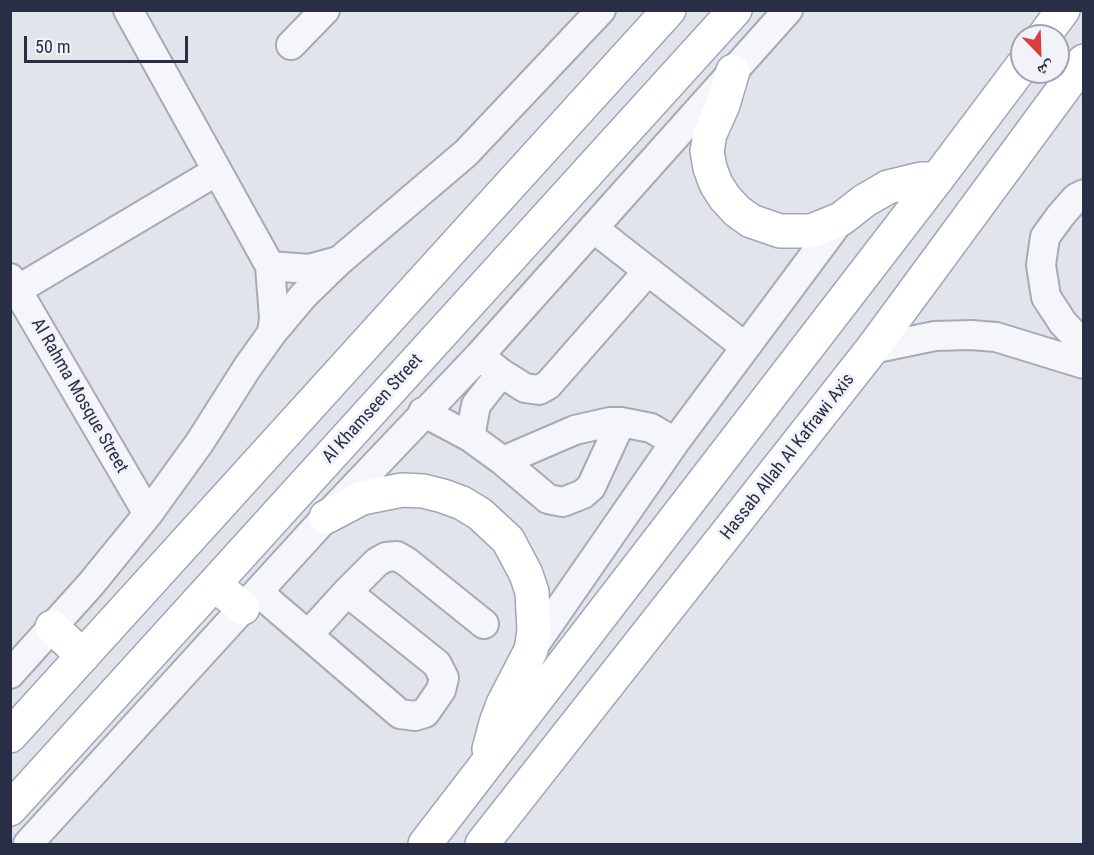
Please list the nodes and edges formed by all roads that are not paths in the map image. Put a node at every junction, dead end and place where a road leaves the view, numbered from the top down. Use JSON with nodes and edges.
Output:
{"nodes":[{"id":1,"x":128,"y":10,"type":"edge"},
{"id":2,"x":324,"y":10,"type":"edge"},
{"id":3,"x":601,"y":10,"type":"edge"},
{"id":4,"x":669,"y":10,"type":"edge"},
{"id":5,"x":735,"y":10,"type":"edge"},
{"id":6,"x":788,"y":10,"type":"edge"},
{"id":7,"x":1063,"y":10,"type":"edge"},
{"id":8,"x":1053,"y":24,"type":"edge"},
{"id":9,"x":291,"y":45,"type":"dead end"},
{"id":10,"x":1083,"y":61,"type":"edge"},
{"id":11,"x":733,"y":71,"type":"junction"},
{"id":12,"x":1010,"y":82,"type":"edge"},
{"id":13,"x":569,"y":120,"type":"junction"},
{"id":14,"x":607,"y":152,"type":"junction"},
{"id":15,"x":217,"y":171,"type":"junction"},
{"id":16,"x":937,"y":179,"type":"junction"},
{"id":17,"x":1083,"y":194,"type":"edge"},
{"id":18,"x":841,"y":219,"type":"junction"},
{"id":19,"x":593,"y":228,"type":"junction"},
{"id":20,"x":339,"y":261,"type":"junction"},
{"id":21,"x":270,"y":266,"type":"junction"},
{"id":22,"x":648,"y":271,"type":"junction"},
{"id":23,"x":14,"y":284,"type":"edge"},
{"id":24,"x":272,"y":333,"type":"junction"},
{"id":25,"x":1083,"y":345,"type":"edge"},
{"id":26,"x":744,"y":346,"type":"junction"},
{"id":27,"x":872,"y":349,"type":"junction"},
{"id":28,"x":479,"y":356,"type":"junction"},
{"id":29,"x":1083,"y":364,"type":"edge"},
{"id":30,"x":501,"y":373,"type":"junction"},
{"id":31,"x":423,"y":412,"type":"junction"},
{"id":32,"x":621,"y":422,"type":"junction"},
{"id":33,"x":470,"y":437,"type":"junction"},
{"id":34,"x":675,"y":441,"type":"junction"},
{"id":35,"x":503,"y":461,"type":"junction"},
{"id":36,"x":148,"y":514,"type":"junction"},
{"id":37,"x":326,"y":517,"type":"junction"},
{"id":38,"x":214,"y":584,"type":"junction"},
{"id":39,"x":346,"y":592,"type":"junction"},
{"id":40,"x":251,"y":600,"type":"junction"},
{"id":41,"x":484,"y":624,"type":"dead end"},
{"id":42,"x":52,"y":627,"type":"junction"},
{"id":43,"x":308,"y":635,"type":"junction"},
{"id":44,"x":531,"y":650,"type":"junction"},
{"id":45,"x":83,"y":656,"type":"junction"},
{"id":46,"x":10,"y":674,"type":"edge"},
{"id":47,"x":10,"y":736,"type":"edge"},
{"id":48,"x":487,"y":764,"type":"junction"},
{"id":49,"x":10,"y":808,"type":"edge"},
{"id":50,"x":28,"y":844,"type":"edge"},
{"id":51,"x":425,"y":844,"type":"edge"},
{"id":52,"x":483,"y":844,"type":"edge"}],
"edges":[{"from":1,"to":15,"type":"street"},
{"from":2,"to":9,"type":"street"},
{"from":3,"to":20,"type":"street"},
{"from":4,"to":13,"type":"main road"},
{"from":5,"to":14,"type":"main road","name":"Al Khamseen Street"},
{"from":6,"to":11,"type":"street"},
{"from":7,"to":8,"type":"main road"},
{"from":10,"to":27,"type":"main road","name":"Hassab Allah Al Kafrawi Axis"},
{"from":11,"to":18,"type":"main road"},
{"from":11,"to":19,"type":"street"},
{"from":12,"to":16,"type":"main road"},
{"from":13,"to":14,"type":"main road"},
{"from":13,"to":45,"type":"main road"},
{"from":14,"to":38,"type":"main road","name":"Al Khamseen Street"},
{"from":15,"to":21,"type":"street"},
{"from":15,"to":23,"type":"street"},
{"from":16,"to":18,"type":"main road"},
{"from":16,"to":48,"type":"main road"},
{"from":17,"to":25,"type":"street"},
{"from":18,"to":26,"type":"street"},
{"from":19,"to":22,"type":"street"},
{"from":19,"to":28,"type":"street"},
{"from":20,"to":21,"type":"street"},
{"from":20,"to":24,"type":"street"},
{"from":21,"to":24,"type":"street"},
{"from":22,"to":26,"type":"street"},
{"from":22,"to":30,"type":"street"},
{"from":23,"to":36,"type":"street","name":"Al Rahma Mosque Street"},
{"from":24,"to":36,"type":"street"},
{"from":26,"to":34,"type":"street"},
{"from":27,"to":29,"type":"street"},
{"from":27,"to":52,"type":"main road","name":"Hassab Allah Al Kafrawi Axis"},
{"from":28,"to":30,"type":"street"},
{"from":28,"to":31,"type":"street"},
{"from":30,"to":33,"type":"street"},
{"from":31,"to":33,"type":"street"},
{"from":31,"to":37,"type":"street"},
{"from":32,"to":34,"type":"street"},
{"from":32,"to":35,"type":"street"},
{"from":32,"to":35,"type":"street"},
{"from":33,"to":35,"type":"street"},
{"from":34,"to":44,"type":"street"},
{"from":36,"to":42,"type":"street"},
{"from":37,"to":40,"type":"street"},
{"from":37,"to":44,"type":"main road"},
{"from":38,"to":40,"type":"main road"},
{"from":38,"to":49,"type":"main road","name":"Al Khamseen Street"},
{"from":39,"to":41,"type":"street"},
{"from":39,"to":43,"type":"street"},
{"from":39,"to":43,"type":"street"},
{"from":40,"to":43,"type":"street"},
{"from":40,"to":50,"type":"street"},
{"from":42,"to":45,"type":"main road"},
{"from":42,"to":46,"type":"street"},
{"from":44,"to":48,"type":"main road"},
{"from":45,"to":47,"type":"main road"},
{"from":48,"to":51,"type":"main road"}]}
